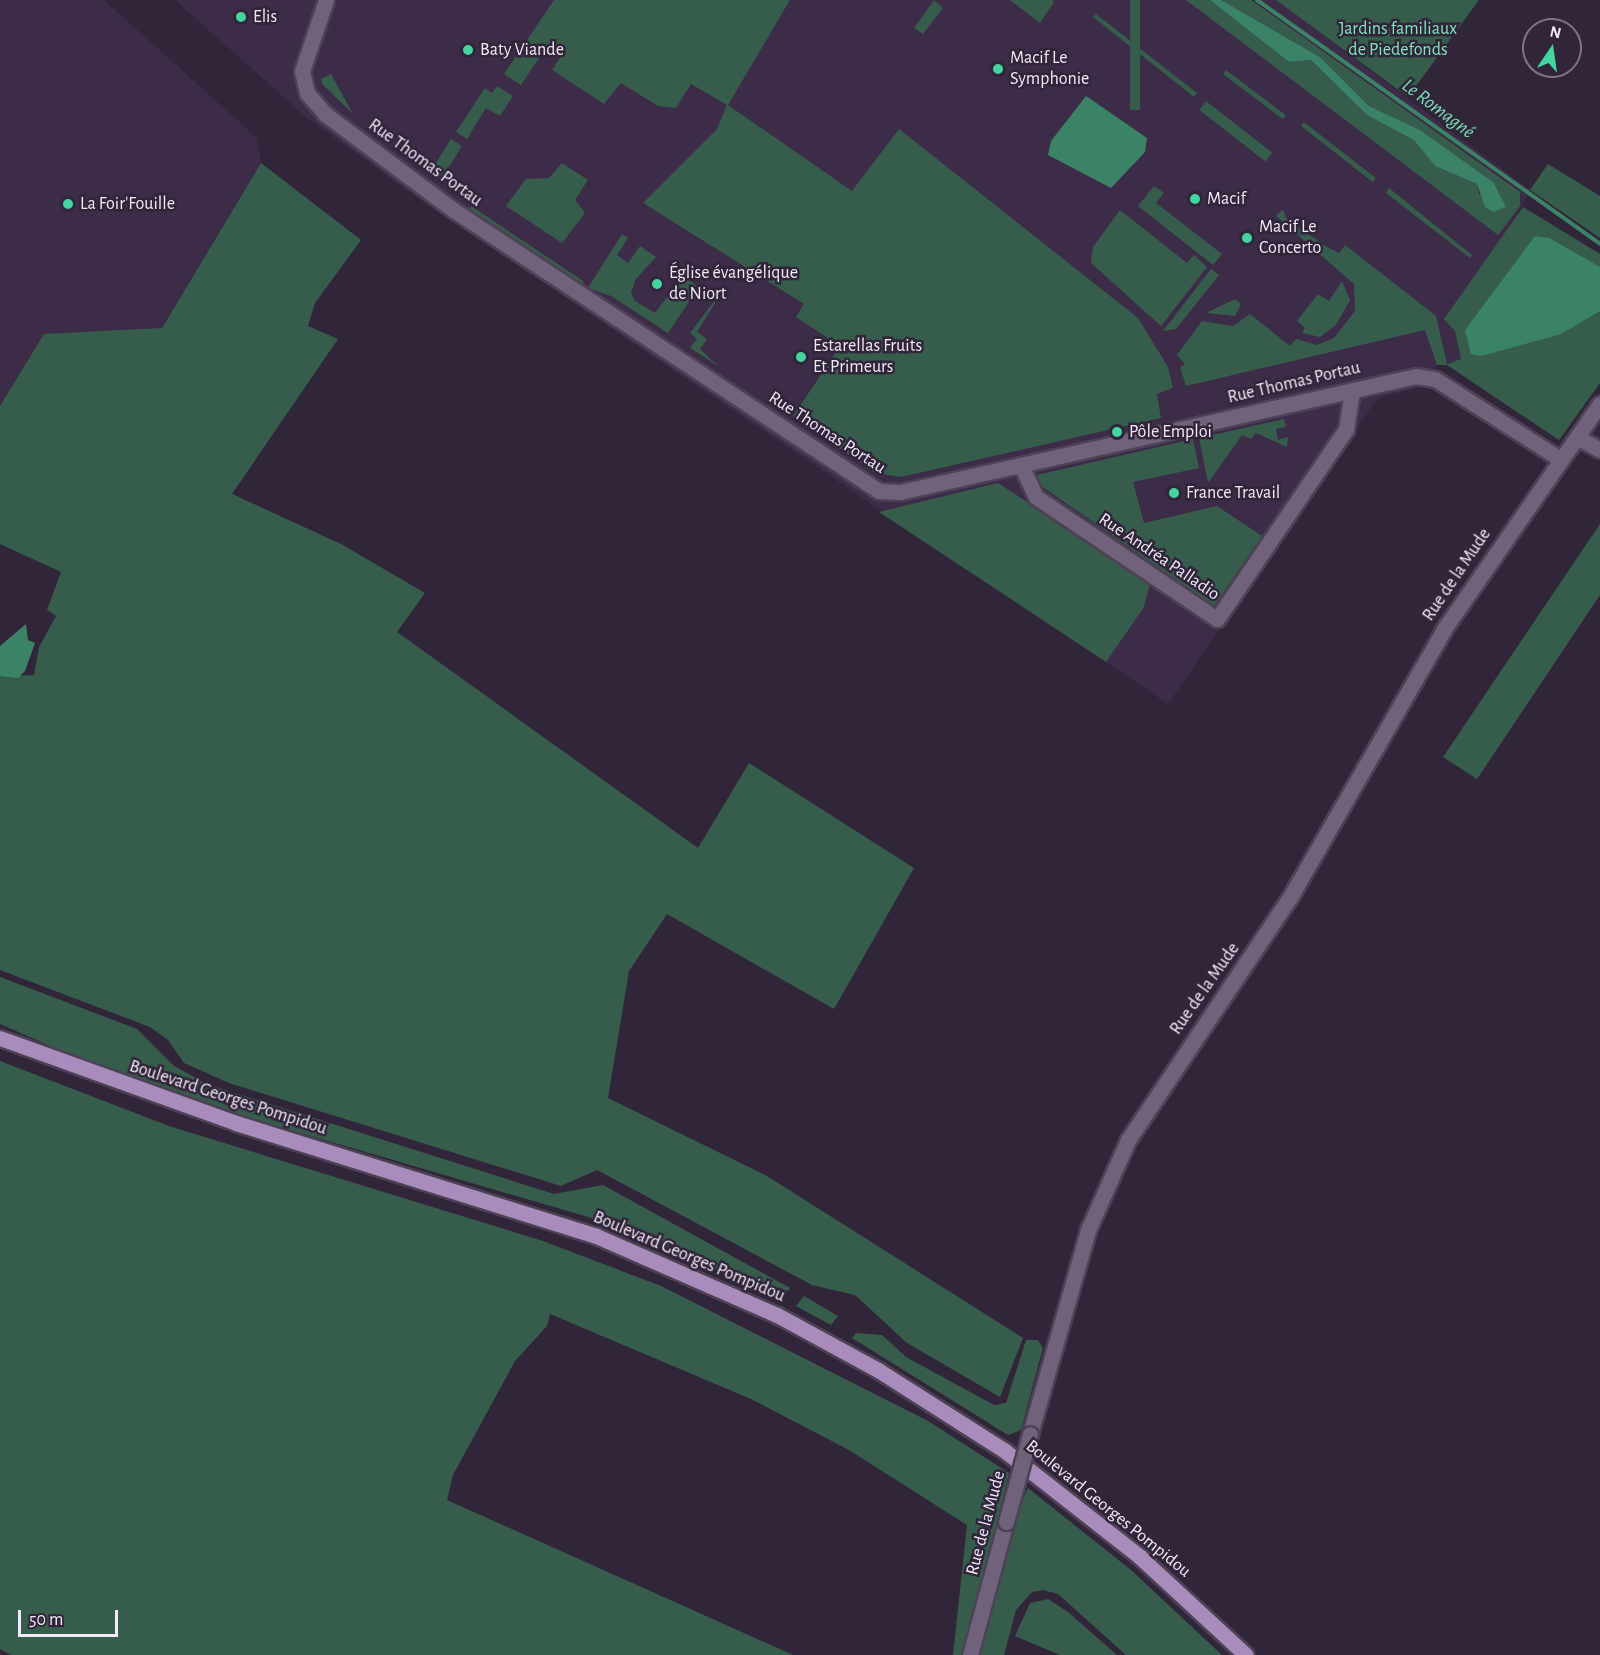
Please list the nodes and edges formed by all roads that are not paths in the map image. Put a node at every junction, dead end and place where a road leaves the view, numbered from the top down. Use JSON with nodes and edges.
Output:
{"nodes":[{"id":1,"x":326,"y":0,"type":"edge"},
{"id":2,"x":1352,"y":390,"type":"junction"},
{"id":3,"x":1600,"y":404,"type":"edge"},
{"id":4,"x":1577,"y":437,"type":"junction"},
{"id":5,"x":1600,"y":450,"type":"edge"},
{"id":6,"x":1560,"y":459,"type":"junction"},
{"id":7,"x":1021,"y":465,"type":"junction"},
{"id":8,"x":0,"y":1038,"type":"edge"},
{"id":9,"x":0,"y":1047,"type":"edge"},
{"id":10,"x":970,"y":1655,"type":"edge"},
{"id":11,"x":1234,"y":1655,"type":"edge"},
{"id":12,"x":1246,"y":1655,"type":"edge"}],
"edges":[{"from":1,"to":7,"type":"street","name":"Rue Thomas Portau"},
{"from":2,"to":6,"type":"street","name":"Rue Thomas Portau"},
{"from":2,"to":7,"type":"street","name":"Rue Thomas Portau"},
{"from":2,"to":7,"type":"street","name":"Rue Andréa Palladio"},
{"from":3,"to":4,"type":"street","name":"Rue de la Mude"},
{"from":4,"to":5,"type":"street"},
{"from":4,"to":6,"type":"street","name":"Rue de la Mude"},
{"from":6,"to":10,"type":"street","name":"Rue de la Mude","bridge":true},
{"from":8,"to":12,"type":"main road","name":"Boulevard Georges Pompidou"},
{"from":9,"to":11,"type":"main road","name":"Boulevard Georges Pompidou"}]}
